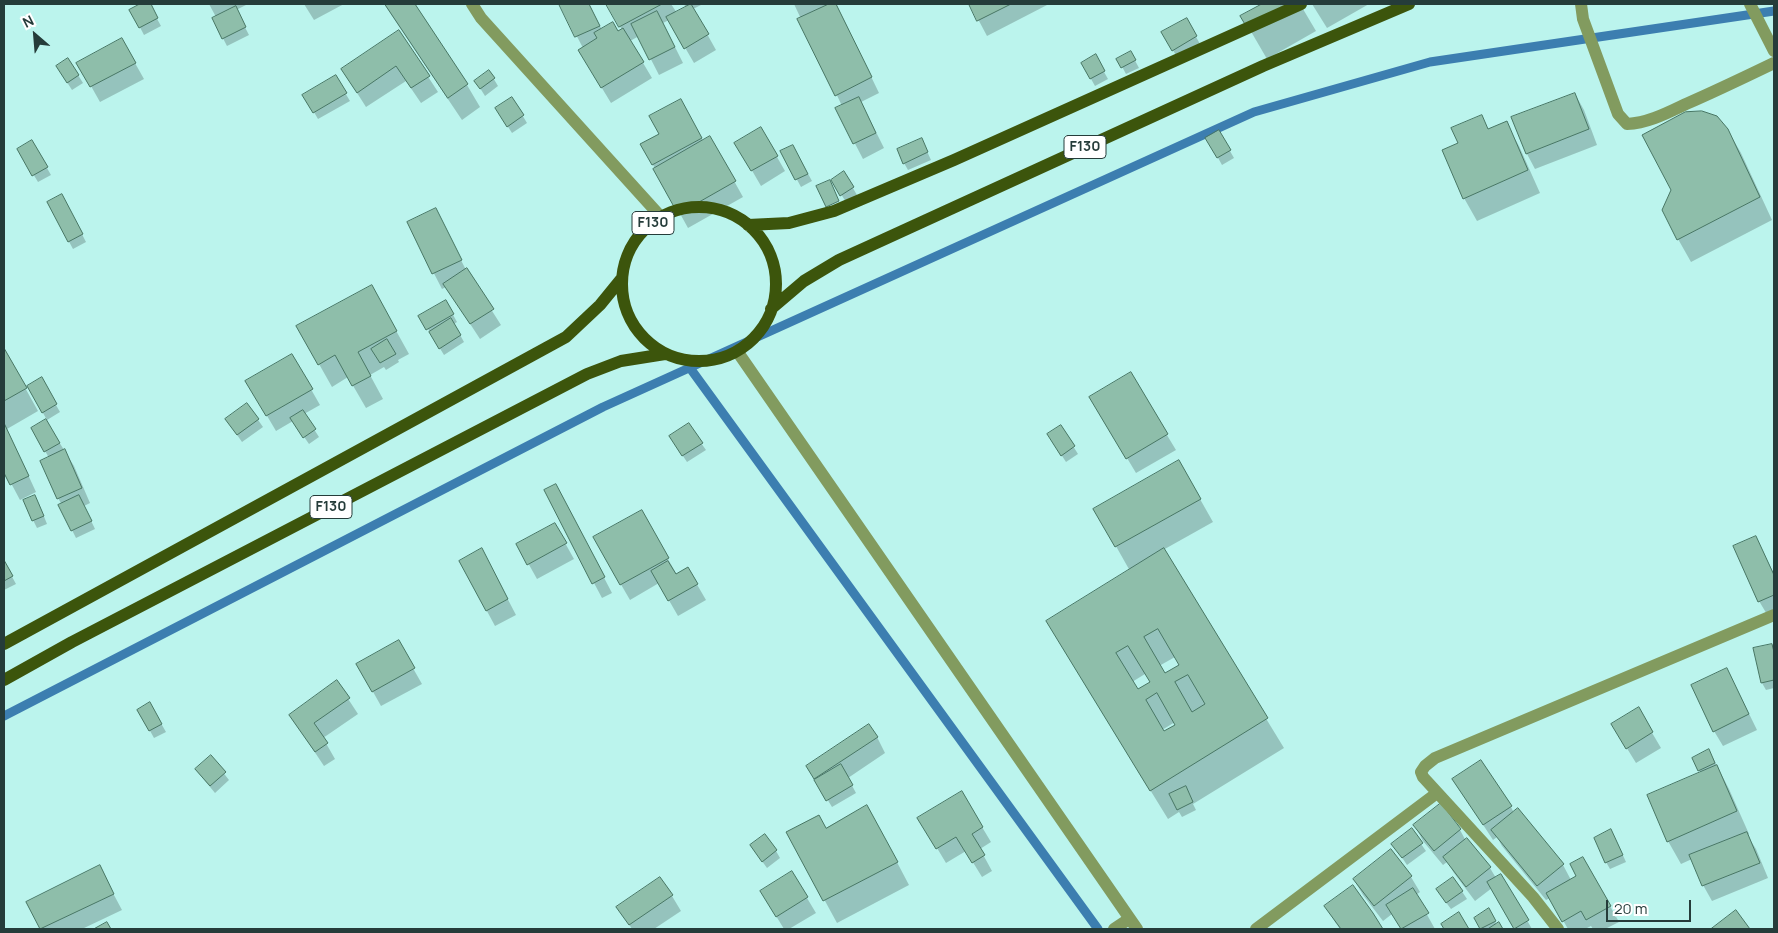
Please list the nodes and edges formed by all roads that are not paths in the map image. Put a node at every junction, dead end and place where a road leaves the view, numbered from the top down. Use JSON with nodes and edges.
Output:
{"nodes":[{"id":1,"x":472,"y":4,"type":"edge"},
{"id":2,"x":1301,"y":4,"type":"edge"},
{"id":3,"x":1409,"y":4,"type":"edge"},
{"id":4,"x":1581,"y":4,"type":"edge"},
{"id":5,"x":1750,"y":4,"type":"edge"},
{"id":6,"x":1774,"y":51,"type":"edge"},
{"id":7,"x":1774,"y":63,"type":"edge"},
{"id":8,"x":661,"y":217,"type":"junction"},
{"id":9,"x":748,"y":225,"type":"junction"},
{"id":10,"x":622,"y":278,"type":"junction"},
{"id":11,"x":771,"y":309,"type":"junction"},
{"id":12,"x":737,"y":351,"type":"junction"},
{"id":13,"x":665,"y":354,"type":"junction"},
{"id":14,"x":1774,"y":615,"type":"edge"},
{"id":15,"x":4,"y":644,"type":"edge"},
{"id":16,"x":4,"y":680,"type":"edge"},
{"id":17,"x":1437,"y":793,"type":"junction"},
{"id":18,"x":1133,"y":924,"type":"edge"},
{"id":19,"x":1114,"y":929,"type":"edge"},
{"id":20,"x":1256,"y":929,"type":"edge"},
{"id":21,"x":1558,"y":929,"type":"edge"}],
"edges":[{"from":1,"to":8,"type":"street"},
{"from":2,"to":9,"type":"main road"},
{"from":3,"to":11,"type":"main road","number":"F130"},
{"from":4,"to":7,"type":"street"},
{"from":5,"to":6,"type":"street"},
{"from":8,"to":9,"type":"main road","number":"F130"},
{"from":8,"to":10,"type":"main road","number":"F130"},
{"from":9,"to":11,"type":"main road","number":"F130"},
{"from":10,"to":13,"type":"main road","number":"F130"},
{"from":10,"to":15,"type":"main road","number":"F130"},
{"from":11,"to":12,"type":"main road","number":"F130"},
{"from":12,"to":13,"type":"main road","number":"F130"},
{"from":12,"to":18,"type":"street"},
{"from":13,"to":16,"type":"main road","number":"F130"},
{"from":14,"to":17,"type":"street"},
{"from":17,"to":20,"type":"street"},
{"from":17,"to":21,"type":"street"},
{"from":18,"to":19,"type":"street"}]}
